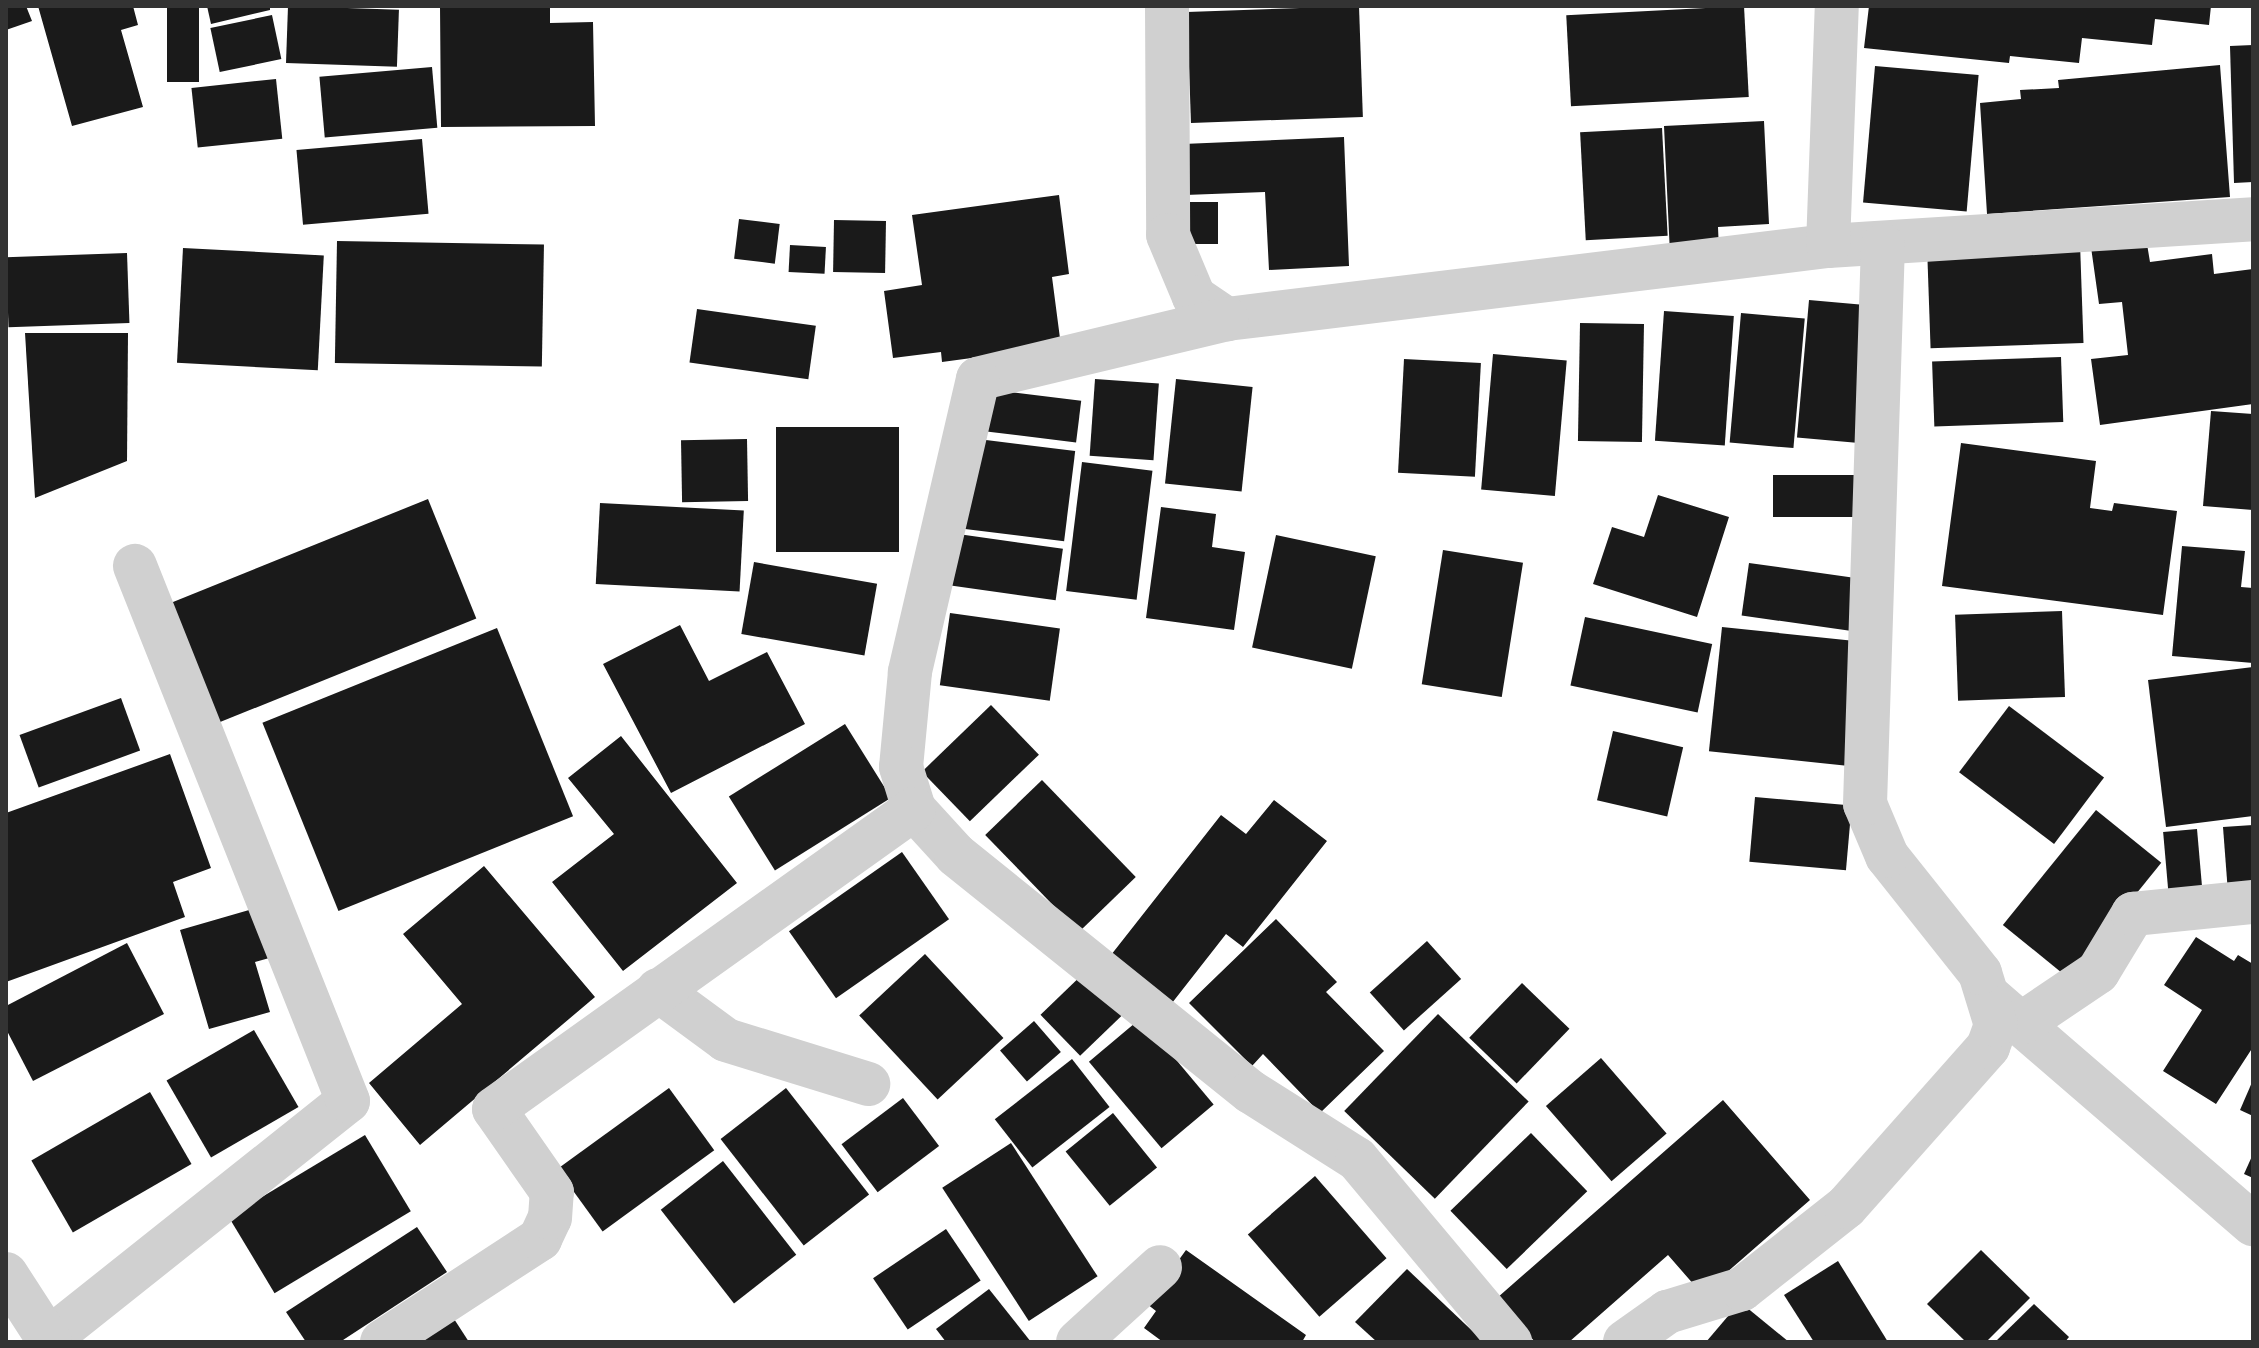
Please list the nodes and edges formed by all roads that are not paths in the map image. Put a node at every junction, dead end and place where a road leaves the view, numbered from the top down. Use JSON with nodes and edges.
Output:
{"nodes":[{"id":1,"x":1167,"y":6,"type":"edge"},
{"id":2,"x":1837,"y":6,"type":"edge"},
{"id":3,"x":2253,"y":219,"type":"edge"},
{"id":4,"x":1883,"y":245,"type":"junction"},
{"id":5,"x":1828,"y":246,"type":"junction"},
{"id":6,"x":1227,"y":319,"type":"junction"},
{"id":7,"x":135,"y":566,"type":"dead end"},
{"id":8,"x":914,"y":809,"type":"junction"},
{"id":9,"x":2253,"y":902,"type":"edge"},
{"id":10,"x":658,"y":990,"type":"junction"},
{"id":11,"x":2008,"y":1011,"type":"junction"},
{"id":12,"x":868,"y":1084,"type":"dead end"},
{"id":13,"x":2253,"y":1224,"type":"edge"},
{"id":14,"x":1160,"y":1267,"type":"dead end"},
{"id":15,"x":6,"y":1274,"type":"edge"},
{"id":16,"x":47,"y":1341,"type":"edge"},
{"id":17,"x":382,"y":1342,"type":"edge"},
{"id":18,"x":1078,"y":1342,"type":"edge"},
{"id":19,"x":1510,"y":1342,"type":"edge"},
{"id":20,"x":1625,"y":1342,"type":"edge"}],
"edges":[{"from":1,"to":6,"type":"street"},
{"from":2,"to":5,"type":"street"},
{"from":3,"to":4,"type":"street"},
{"from":4,"to":5,"type":"street"},
{"from":4,"to":11,"type":"street"},
{"from":5,"to":6,"type":"street"},
{"from":6,"to":8,"type":"street"},
{"from":7,"to":16,"type":"street"},
{"from":8,"to":10,"type":"street"},
{"from":8,"to":19,"type":"street"},
{"from":9,"to":11,"type":"street"},
{"from":10,"to":12,"type":"street"},
{"from":10,"to":17,"type":"street"},
{"from":11,"to":13,"type":"street"},
{"from":11,"to":20,"type":"street"},
{"from":14,"to":18,"type":"street"},
{"from":15,"to":16,"type":"street"}]}
